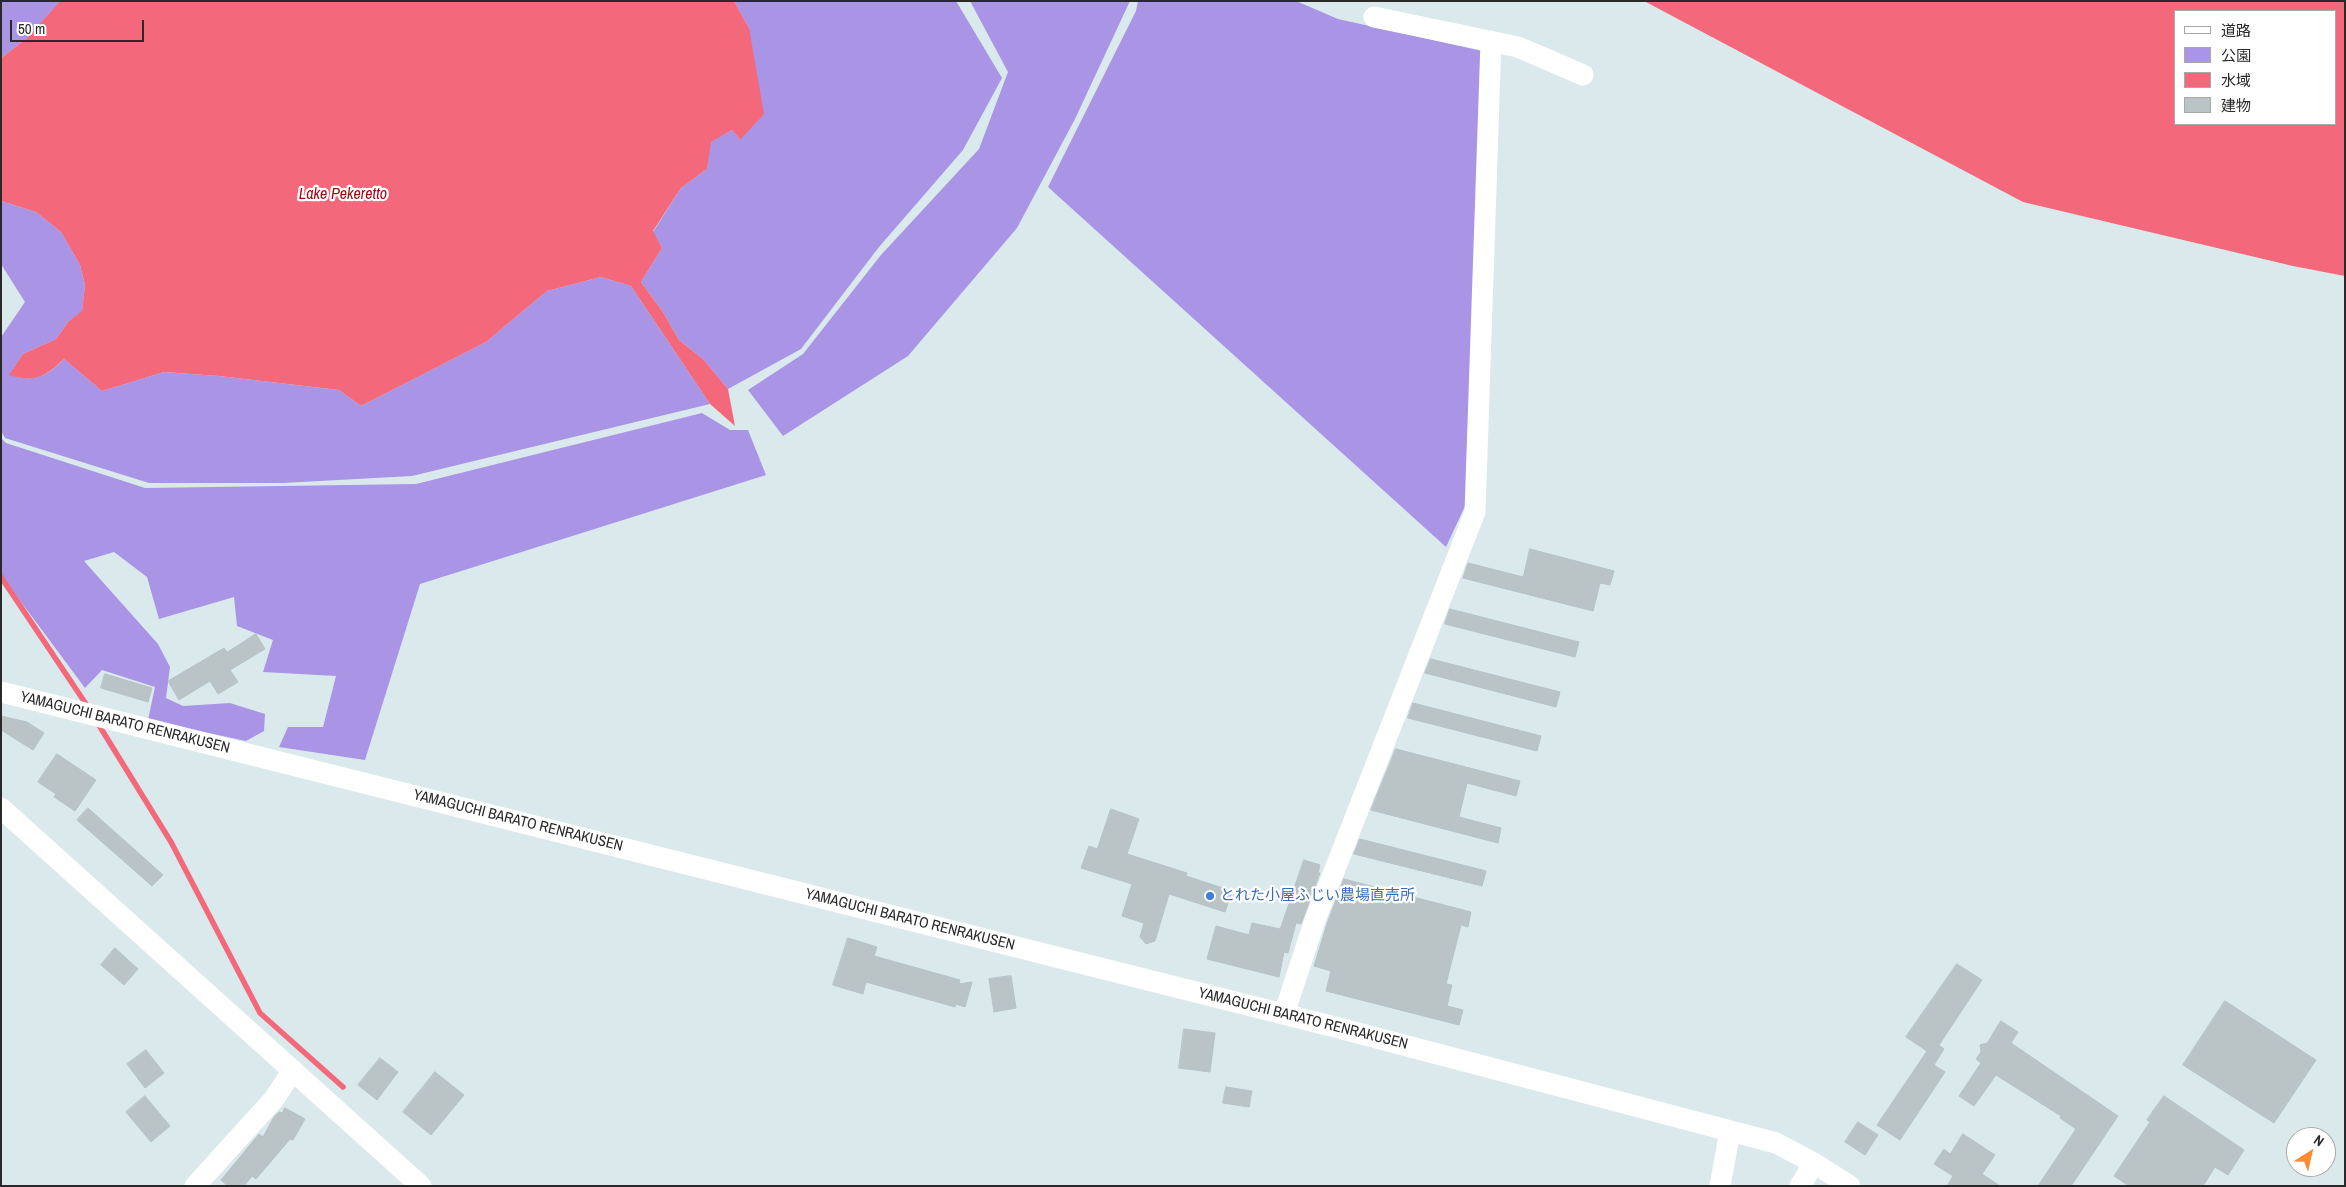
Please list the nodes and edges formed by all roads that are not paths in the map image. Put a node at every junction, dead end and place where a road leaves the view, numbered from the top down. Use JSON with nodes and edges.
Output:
{"nodes":[{"id":1,"x":1374,"y":17,"type":"dead end"},
{"id":2,"x":1491,"y":41,"type":"junction"},
{"id":3,"x":1583,"y":75,"type":"dead end"},
{"id":4,"x":1,"y":692,"type":"edge"},
{"id":5,"x":1,"y":808,"type":"edge"},
{"id":6,"x":1284,"y":1014,"type":"junction"},
{"id":7,"x":293,"y":1070,"type":"junction"},
{"id":8,"x":1730,"y":1131,"type":"junction"},
{"id":9,"x":1814,"y":1163,"type":"junction"},
{"id":10,"x":195,"y":1186,"type":"edge"},
{"id":11,"x":421,"y":1186,"type":"edge"},
{"id":12,"x":1720,"y":1186,"type":"edge"},
{"id":13,"x":1800,"y":1186,"type":"edge"},
{"id":14,"x":1850,"y":1186,"type":"edge"}],
"edges":[{"from":1,"to":2,"type":"street"},
{"from":2,"to":3,"type":"street"},
{"from":2,"to":6,"type":"street"},
{"from":4,"to":6,"type":"street","name":"YAMAGUCHI BARATO RENRAKUSEN"},
{"from":5,"to":7,"type":"street"},
{"from":6,"to":8,"type":"street","name":"YAMAGUCHI BARATO RENRAKUSEN"},
{"from":7,"to":10,"type":"street"},
{"from":7,"to":11,"type":"street"},
{"from":8,"to":9,"type":"street","name":"YAMAGUCHI BARATO RENRAKUSEN"},
{"from":8,"to":12,"type":"street"},
{"from":9,"to":13,"type":"street"},
{"from":9,"to":14,"type":"street","name":"YAMAGUCHI BARATO RENRAKUSEN"}]}
